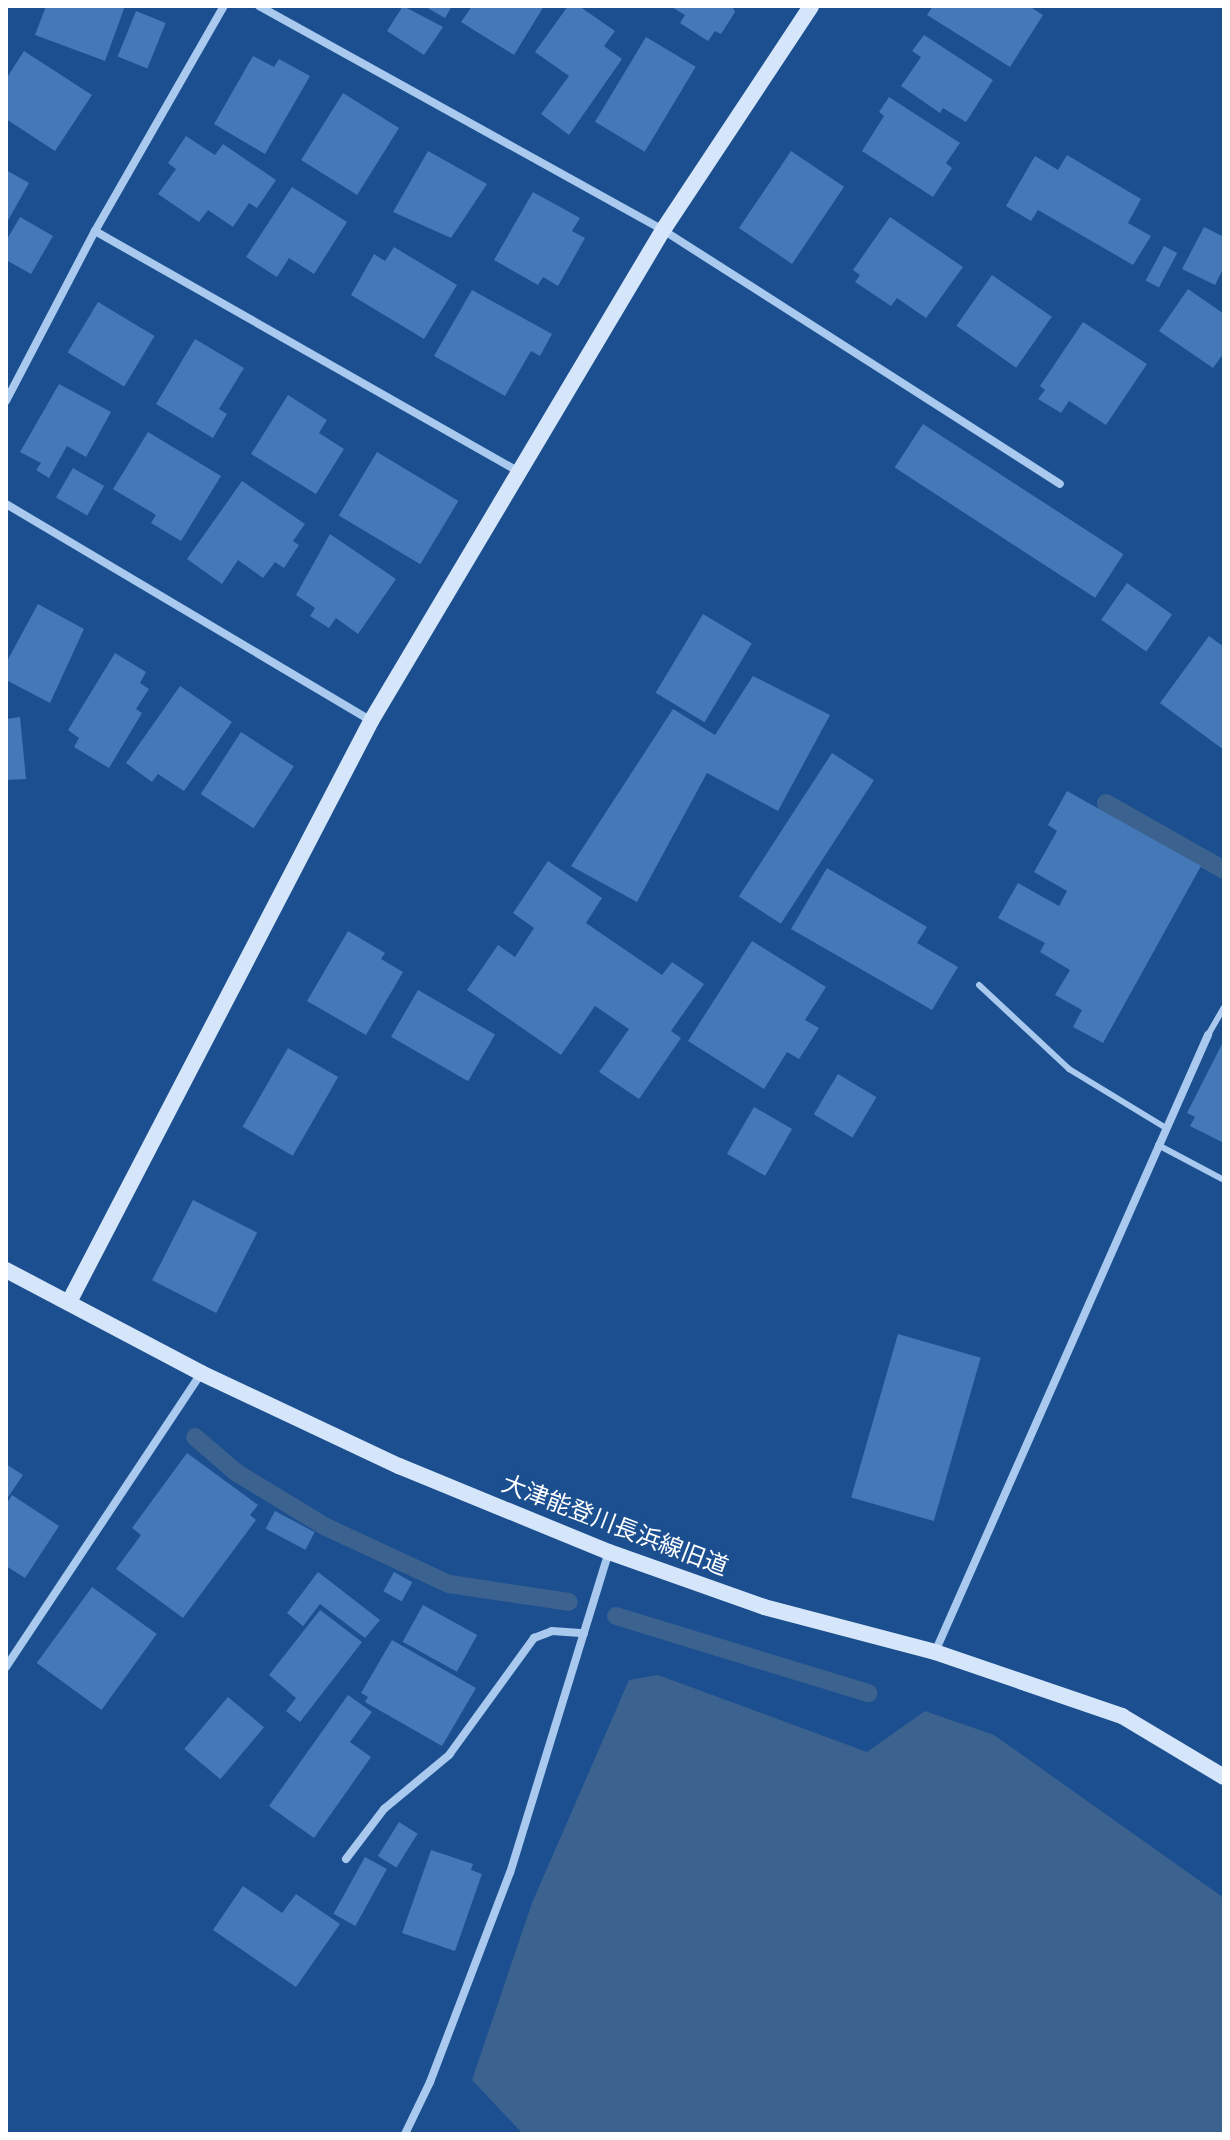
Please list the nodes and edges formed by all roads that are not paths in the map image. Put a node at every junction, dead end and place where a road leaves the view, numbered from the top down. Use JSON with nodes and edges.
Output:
{"nodes":[{"id":1,"x":224,"y":6,"type":"edge"},
{"id":2,"x":259,"y":6,"type":"edge"},
{"id":3,"x":811,"y":6,"type":"edge"},
{"id":4,"x":663,"y":230,"type":"junction"},
{"id":5,"x":95,"y":231,"type":"junction"},
{"id":6,"x":6,"y":401,"type":"edge"},
{"id":7,"x":516,"y":470,"type":"junction"},
{"id":8,"x":1060,"y":484,"type":"dead end"},
{"id":9,"x":6,"y":504,"type":"edge"},
{"id":10,"x":371,"y":721,"type":"junction"},
{"id":11,"x":979,"y":985,"type":"dead end"},
{"id":12,"x":1224,"y":1007,"type":"edge"},
{"id":13,"x":1208,"y":1035,"type":"joint"},
{"id":14,"x":1166,"y":1128,"type":"junction"},
{"id":15,"x":1158,"y":1145,"type":"junction"},
{"id":16,"x":1224,"y":1180,"type":"edge"},
{"id":17,"x":6,"y":1270,"type":"edge"},
{"id":18,"x":69,"y":1302,"type":"junction"},
{"id":19,"x":201,"y":1373,"type":"junction"},
{"id":20,"x":609,"y":1552,"type":"junction"},
{"id":21,"x":584,"y":1633,"type":"junction"},
{"id":22,"x":935,"y":1652,"type":"junction"},
{"id":23,"x":6,"y":1667,"type":"edge"},
{"id":24,"x":1224,"y":1777,"type":"edge"},
{"id":25,"x":346,"y":1859,"type":"dead end"},
{"id":26,"x":405,"y":2134,"type":"edge"}],
"edges":[{"from":1,"to":5,"type":"street"},
{"from":2,"to":4,"type":"street"},
{"from":3,"to":4,"type":"street"},
{"from":4,"to":7,"type":"street"},
{"from":4,"to":8,"type":"street"},
{"from":5,"to":6,"type":"street"},
{"from":5,"to":7,"type":"street"},
{"from":7,"to":10,"type":"street"},
{"from":9,"to":10,"type":"street"},
{"from":10,"to":18,"type":"street"},
{"from":11,"to":14,"type":"lane"},
{"from":12,"to":13,"type":"lane"},
{"from":13,"to":14,"type":"street"},
{"from":14,"to":15,"type":"street"},
{"from":15,"to":16,"type":"lane"},
{"from":15,"to":22,"type":"street"},
{"from":17,"to":18,"type":"street","name":"大津能登川長浜線旧道"},
{"from":18,"to":19,"type":"street","name":"大津能登川長浜線旧道"},
{"from":19,"to":20,"type":"street","name":"大津能登川長浜線旧道"},
{"from":19,"to":23,"type":"street"},
{"from":20,"to":21,"type":"street"},
{"from":20,"to":22,"type":"street","name":"大津能登川長浜線旧道"},
{"from":21,"to":25,"type":"street"},
{"from":21,"to":26,"type":"street"},
{"from":22,"to":24,"type":"street","name":"大津能登川長浜線旧道"}]}
